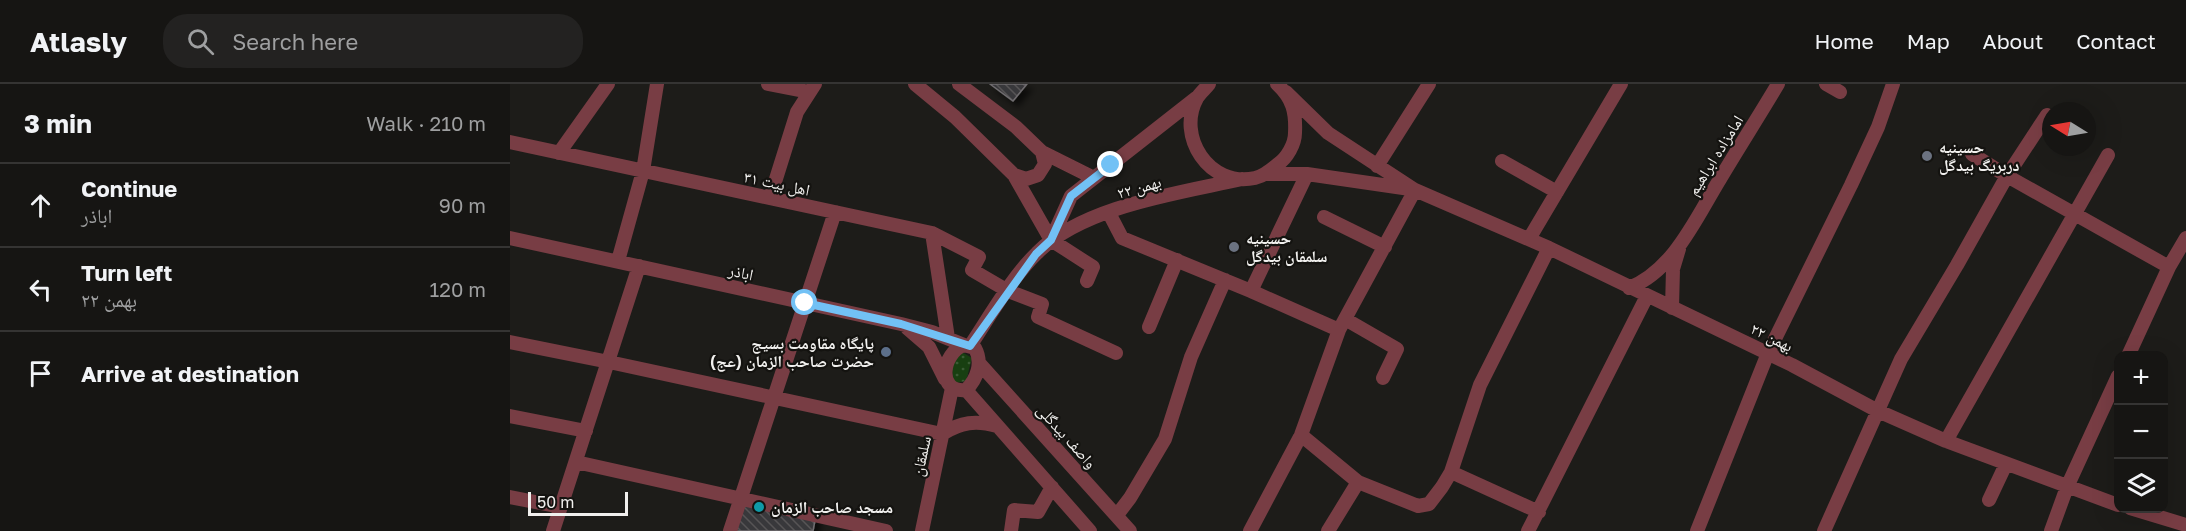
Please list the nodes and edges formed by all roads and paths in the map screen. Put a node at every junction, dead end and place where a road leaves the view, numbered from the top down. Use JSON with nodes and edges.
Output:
{"nodes":[{"id":1,"x":608,"y":84,"type":"edge"},
{"id":2,"x":657,"y":84,"type":"edge"},
{"id":3,"x":768,"y":84,"type":"edge"},
{"id":4,"x":915,"y":84,"type":"edge"},
{"id":5,"x":959,"y":84,"type":"edge"},
{"id":6,"x":1209,"y":84,"type":"edge"},
{"id":7,"x":1429,"y":84,"type":"edge"},
{"id":8,"x":1621,"y":84,"type":"edge"},
{"id":9,"x":1778,"y":84,"type":"edge"},
{"id":10,"x":1826,"y":84,"type":"edge"},
{"id":11,"x":1893,"y":84,"type":"edge"},
{"id":12,"x":812,"y":88,"type":"edge"},
{"id":13,"x":1282,"y":88,"type":"edge"},
{"id":14,"x":1840,"y":92,"type":"dead end"},
{"id":15,"x":1198,"y":96,"type":"junction"},
{"id":16,"x":2042,"y":123,"type":"edge"},
{"id":17,"x":510,"y":142,"type":"edge"},
{"id":18,"x":1042,"y":152,"type":"junction"},
{"id":19,"x":559,"y":153,"type":"junction"},
{"id":20,"x":1972,"y":154,"type":"dead end"},
{"id":21,"x":2108,"y":155,"type":"dead end"},
{"id":22,"x":1502,"y":161,"type":"dead end"},
{"id":23,"x":1377,"y":166,"type":"junction"},
{"id":24,"x":643,"y":171,"type":"junction"},
{"id":25,"x":1266,"y":174,"type":"junction"},
{"id":26,"x":1307,"y":174,"type":"junction"},
{"id":27,"x":1014,"y":175,"type":"junction"},
{"id":28,"x":2007,"y":177,"type":"junction"},
{"id":29,"x":1094,"y":178,"type":"junction"},
{"id":30,"x":1242,"y":179,"type":"junction"},
{"id":31,"x":1415,"y":190,"type":"junction"},
{"id":32,"x":1557,"y":192,"type":"junction"},
{"id":33,"x":770,"y":198,"type":"junction"},
{"id":34,"x":835,"y":212,"type":"junction"},
{"id":35,"x":1109,"y":213,"type":"junction"},
{"id":36,"x":2076,"y":214,"type":"junction"},
{"id":37,"x":1324,"y":217,"type":"dead end"},
{"id":38,"x":932,"y":233,"type":"junction"},
{"id":39,"x":510,"y":238,"type":"edge"},
{"id":40,"x":2186,"y":238,"type":"edge"},
{"id":41,"x":1529,"y":239,"type":"junction"},
{"id":42,"x":1051,"y":240,"type":"junction"},
{"id":43,"x":1680,"y":244,"type":"junction"},
{"id":44,"x":1385,"y":247,"type":"junction"},
{"id":45,"x":1549,"y":248,"type":"junction"},
{"id":46,"x":1177,"y":260,"type":"junction"},
{"id":47,"x":618,"y":261,"type":"junction"},
{"id":48,"x":639,"y":266,"type":"junction"},
{"id":49,"x":2169,"y":267,"type":"junction"},
{"id":50,"x":1225,"y":280,"type":"junction"},
{"id":51,"x":1087,"y":281,"type":"dead end"},
{"id":52,"x":1629,"y":288,"type":"junction"},
{"id":53,"x":1008,"y":291,"type":"junction"},
{"id":54,"x":1251,"y":291,"type":"junction"},
{"id":55,"x":1647,"y":296,"type":"junction"},
{"id":56,"x":805,"y":303,"type":"junction"},
{"id":57,"x":1672,"y":308,"type":"junction"},
{"id":58,"x":901,"y":324,"type":"junction"},
{"id":59,"x":1342,"y":325,"type":"junction"},
{"id":60,"x":1149,"y":327,"type":"dead end"},
{"id":61,"x":948,"y":338,"type":"junction"},
{"id":62,"x":510,"y":342,"type":"edge"},
{"id":63,"x":967,"y":345,"type":"junction"},
{"id":64,"x":2130,"y":351,"type":"edge"},
{"id":65,"x":1116,"y":353,"type":"dead end"},
{"id":66,"x":1768,"y":353,"type":"junction"},
{"id":67,"x":609,"y":362,"type":"junction"},
{"id":68,"x":979,"y":363,"type":"junction"},
{"id":69,"x":1383,"y":378,"type":"dead end"},
{"id":70,"x":949,"y":385,"type":"junction"},
{"id":71,"x":2114,"y":385,"type":"edge"},
{"id":72,"x":966,"y":390,"type":"junction"},
{"id":73,"x":776,"y":398,"type":"junction"},
{"id":74,"x":1878,"y":411,"type":"junction"},
{"id":75,"x":510,"y":416,"type":"edge"},
{"id":76,"x":997,"y":426,"type":"junction"},
{"id":77,"x":586,"y":432,"type":"junction"},
{"id":78,"x":942,"y":434,"type":"junction"},
{"id":79,"x":1301,"y":435,"type":"junction"},
{"id":80,"x":1946,"y":441,"type":"junction"},
{"id":81,"x":576,"y":462,"type":"junction"},
{"id":82,"x":2006,"y":464,"type":"junction"},
{"id":83,"x":1451,"y":472,"type":"junction"},
{"id":84,"x":1358,"y":482,"type":"junction"},
{"id":85,"x":1052,"y":487,"type":"junction"},
{"id":86,"x":2067,"y":487,"type":"junction"},
{"id":87,"x":510,"y":497,"type":"edge"},
{"id":88,"x":742,"y":499,"type":"junction"},
{"id":89,"x":1989,"y":500,"type":"dead end"},
{"id":90,"x":2114,"y":504,"type":"edge"},
{"id":91,"x":561,"y":507,"type":"junction"},
{"id":92,"x":1539,"y":512,"type":"junction"},
{"id":93,"x":2146,"y":513,"type":"edge"},
{"id":94,"x":1117,"y":515,"type":"junction"},
{"id":95,"x":2186,"y":525,"type":"edge"},
{"id":96,"x":1254,"y":530,"type":"edge"},
{"id":97,"x":553,"y":531,"type":"edge"},
{"id":98,"x":730,"y":531,"type":"edge"},
{"id":99,"x":886,"y":531,"type":"edge"},
{"id":100,"x":922,"y":531,"type":"edge"},
{"id":101,"x":1011,"y":531,"type":"edge"},
{"id":102,"x":1090,"y":531,"type":"edge"},
{"id":103,"x":1130,"y":531,"type":"edge"},
{"id":104,"x":1328,"y":531,"type":"edge"},
{"id":105,"x":1528,"y":531,"type":"edge"},
{"id":106,"x":1697,"y":531,"type":"edge"},
{"id":107,"x":1824,"y":531,"type":"edge"},
{"id":108,"x":2050,"y":531,"type":"edge"}],
"edges":[{"from":1,"to":19,"type":"street"},
{"from":2,"to":24,"type":"street"},
{"from":3,"to":12,"type":"street"},
{"from":4,"to":27,"type":"street"},
{"from":5,"to":18,"type":"street"},
{"from":6,"to":15,"type":"street","name":"۲۲ بهمن"},
{"from":7,"to":23,"type":"street"},
{"from":8,"to":32,"type":"street"},
{"from":9,"to":43,"type":"street","name":"امامزاده ابراهیم"},
{"from":10,"to":14,"type":"street"},
{"from":11,"to":66,"type":"street"},
{"from":12,"to":33,"type":"street"},
{"from":13,"to":23,"type":"street","name":"۲۲ بهمن"},
{"from":13,"to":25,"type":"street"},
{"from":15,"to":29,"type":"street","name":"۲۲ بهمن"},
{"from":15,"to":30,"type":"street"},
{"from":16,"to":28,"type":"street"},
{"from":17,"to":19,"type":"street","name":"اهل بیت ۳۱"},
{"from":18,"to":27,"type":"street"},
{"from":18,"to":29,"type":"street"},
{"from":19,"to":24,"type":"street","name":"اهل بیت ۳۱"},
{"from":20,"to":28,"type":"street"},
{"from":21,"to":36,"type":"street"},
{"from":22,"to":32,"type":"street"},
{"from":23,"to":31,"type":"street","name":"۲۲ بهمن"},
{"from":24,"to":33,"type":"street","name":"اهل بیت ۳۱"},
{"from":24,"to":47,"type":"street"},
{"from":25,"to":26,"type":"street","name":"۲۲ بهمن"},
{"from":25,"to":30,"type":"street","name":"۲۲ بهمن"},
{"from":26,"to":31,"type":"street","name":"۲۲ بهمن"},
{"from":26,"to":54,"type":"street"},
{"from":27,"to":42,"type":"street"},
{"from":28,"to":36,"type":"street"},
{"from":28,"to":74,"type":"street"},
{"from":29,"to":42,"type":"street","name":"۲۲ بهمن"},
{"from":30,"to":35,"type":"street","name":"۲۲ بهمن"},
{"from":31,"to":41,"type":"street","name":"۲۲ بهمن"},
{"from":31,"to":44,"type":"street"},
{"from":32,"to":41,"type":"street"},
{"from":33,"to":34,"type":"street","name":"اهل بیت ۳۱"},
{"from":34,"to":38,"type":"street","name":"اهل بیت ۳۱"},
{"from":34,"to":56,"type":"street"},
{"from":35,"to":42,"type":"street","name":"۲۲ بهمن"},
{"from":35,"to":46,"type":"street"},
{"from":36,"to":49,"type":"street"},
{"from":36,"to":80,"type":"street"},
{"from":37,"to":44,"type":"street"},
{"from":38,"to":53,"type":"street","name":"اهل بیت ۳۱"},
{"from":38,"to":61,"type":"street"},
{"from":39,"to":47,"type":"street","name":"اباذر"},
{"from":40,"to":49,"type":"street"},
{"from":41,"to":45,"type":"street","name":"۲۲ بهمن"},
{"from":42,"to":51,"type":"street"},
{"from":42,"to":53,"type":"street","name":"۲۲ بهمن"},
{"from":43,"to":52,"type":"street","name":"امامزاده ابراهیم"},
{"from":43,"to":57,"type":"street","name":"امامزاده ابراهیم"},
{"from":44,"to":59,"type":"street"},
{"from":45,"to":52,"type":"street","name":"۲۲ بهمن"},
{"from":45,"to":83,"type":"street"},
{"from":46,"to":50,"type":"street"},
{"from":46,"to":60,"type":"street"},
{"from":47,"to":48,"type":"street","name":"اباذر"},
{"from":48,"to":56,"type":"street","name":"اباذر"},
{"from":48,"to":67,"type":"street"},
{"from":49,"to":64,"type":"street"},
{"from":50,"to":54,"type":"street"},
{"from":50,"to":94,"type":"street"},
{"from":52,"to":55,"type":"street","name":"۲۲ بهمن"},
{"from":53,"to":63,"type":"street","name":"۲۲ بهمن"},
{"from":53,"to":65,"type":"street"},
{"from":54,"to":59,"type":"street"},
{"from":55,"to":57,"type":"street","name":"۲۲ بهمن"},
{"from":55,"to":92,"type":"street"},
{"from":56,"to":58,"type":"street","name":"اباذر"},
{"from":56,"to":73,"type":"street"},
{"from":57,"to":66,"type":"street","name":"۲۲ بهمن"},
{"from":58,"to":61,"type":"street","name":"اباذر"},
{"from":58,"to":70,"type":"street"},
{"from":59,"to":69,"type":"street"},
{"from":59,"to":79,"type":"street"},
{"from":61,"to":63,"type":"street","name":"اباذر"},
{"from":62,"to":67,"type":"street"},
{"from":63,"to":68,"type":"street"},
{"from":63,"to":70,"type":"street"},
{"from":66,"to":74,"type":"street","name":"۲۲ بهمن"},
{"from":66,"to":106,"type":"street"},
{"from":67,"to":73,"type":"street"},
{"from":67,"to":77,"type":"street"},
{"from":68,"to":72,"type":"street"},
{"from":68,"to":94,"type":"street","name":"واصف بیدگلی"},
{"from":70,"to":72,"type":"street"},
{"from":70,"to":78,"type":"street","name":"سلمقان"},
{"from":71,"to":86,"type":"street"},
{"from":72,"to":76,"type":"street"},
{"from":73,"to":78,"type":"street"},
{"from":73,"to":88,"type":"street"},
{"from":74,"to":80,"type":"street","name":"۲۲ بهمن"},
{"from":74,"to":107,"type":"street"},
{"from":75,"to":77,"type":"street"},
{"from":76,"to":78,"type":"street"},
{"from":76,"to":85,"type":"street"},
{"from":77,"to":81,"type":"street"},
{"from":78,"to":100,"type":"street","name":"سلمقان"},
{"from":79,"to":84,"type":"street"},
{"from":79,"to":96,"type":"street"},
{"from":80,"to":82,"type":"street","name":"۲۲ بهمن"},
{"from":81,"to":88,"type":"street"},
{"from":81,"to":91,"type":"street"},
{"from":82,"to":86,"type":"street","name":"۲۲ بهمن"},
{"from":82,"to":89,"type":"street"},
{"from":83,"to":84,"type":"street"},
{"from":83,"to":92,"type":"street"},
{"from":84,"to":104,"type":"street"},
{"from":85,"to":101,"type":"street"},
{"from":85,"to":102,"type":"street"},
{"from":86,"to":90,"type":"street","name":"۲۲ بهمن"},
{"from":86,"to":108,"type":"street"},
{"from":87,"to":91,"type":"street"},
{"from":88,"to":98,"type":"street"},
{"from":88,"to":99,"type":"street"},
{"from":91,"to":97,"type":"street"},
{"from":92,"to":105,"type":"street"},
{"from":93,"to":95,"type":"street"},
{"from":94,"to":103,"type":"street","name":"واصف بیدگلی"}]}
